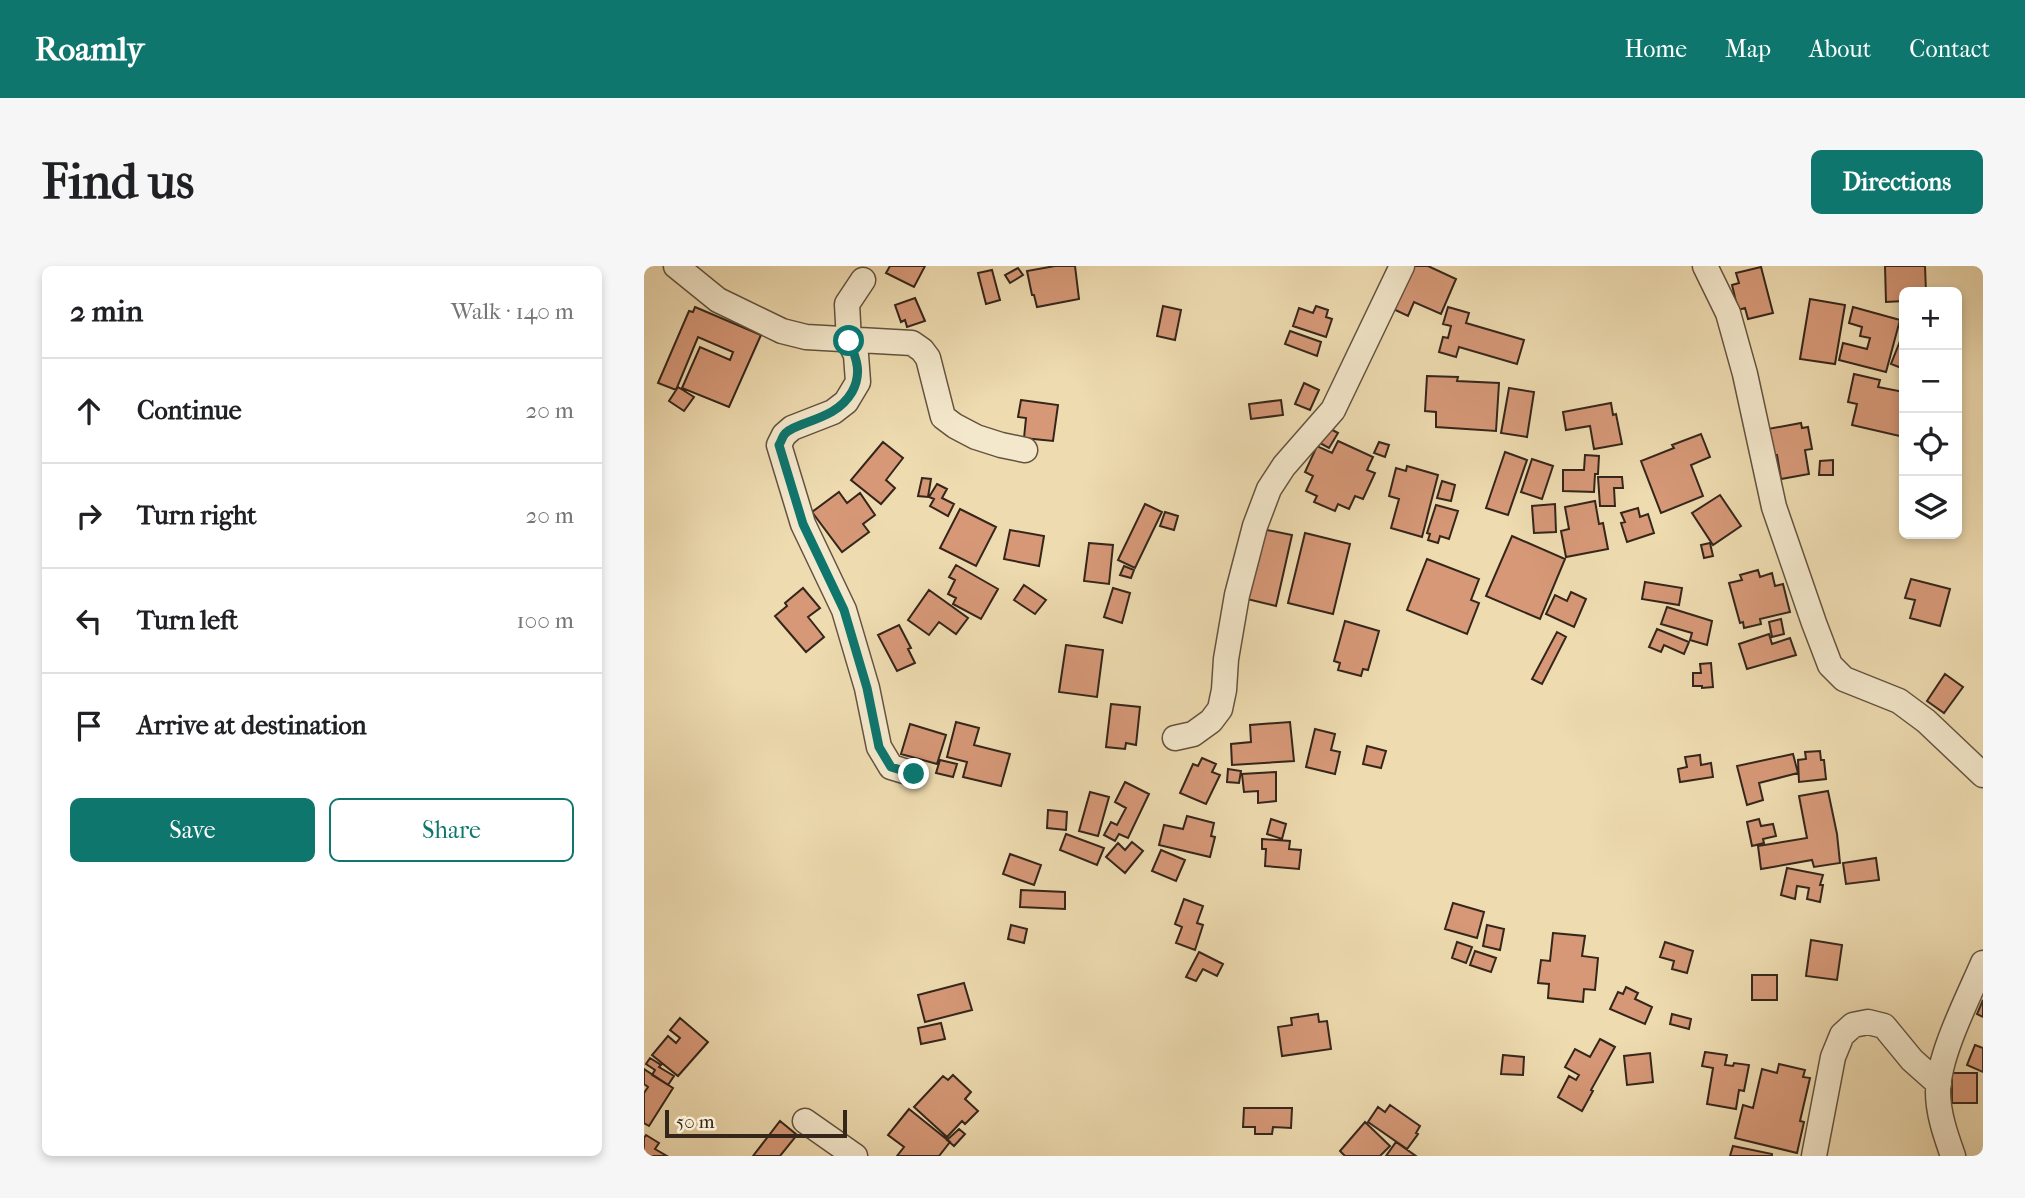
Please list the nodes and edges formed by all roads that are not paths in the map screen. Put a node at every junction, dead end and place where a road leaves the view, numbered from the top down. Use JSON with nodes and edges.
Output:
{"nodes":[{"id":1,"x":676,"y":266,"type":"edge"},
{"id":2,"x":1402,"y":266,"type":"edge"},
{"id":3,"x":1705,"y":266,"type":"edge"},
{"id":4,"x":863,"y":280,"type":"dead end"},
{"id":5,"x":849,"y":341,"type":"junction"},
{"id":6,"x":1025,"y":450,"type":"dead end"},
{"id":7,"x":1175,"y":738,"type":"dead end"},
{"id":8,"x":914,"y":774,"type":"dead end"},
{"id":9,"x":1983,"y":775,"type":"edge"},
{"id":10,"x":1983,"y":963,"type":"edge"},
{"id":11,"x":1939,"y":1084,"type":"junction"},
{"id":12,"x":805,"y":1121,"type":"dead end"},
{"id":13,"x":855,"y":1156,"type":"edge"},
{"id":14,"x":1814,"y":1156,"type":"edge"},
{"id":15,"x":1953,"y":1156,"type":"edge"}],
"edges":[{"from":1,"to":5,"type":"street"},
{"from":2,"to":7,"type":"street"},
{"from":3,"to":9,"type":"street"},
{"from":4,"to":5,"type":"street"},
{"from":5,"to":6,"type":"street"},
{"from":5,"to":8,"type":"street"},
{"from":10,"to":11,"type":"street"},
{"from":11,"to":14,"type":"street"},
{"from":11,"to":15,"type":"street"},
{"from":12,"to":13,"type":"street"}]}
